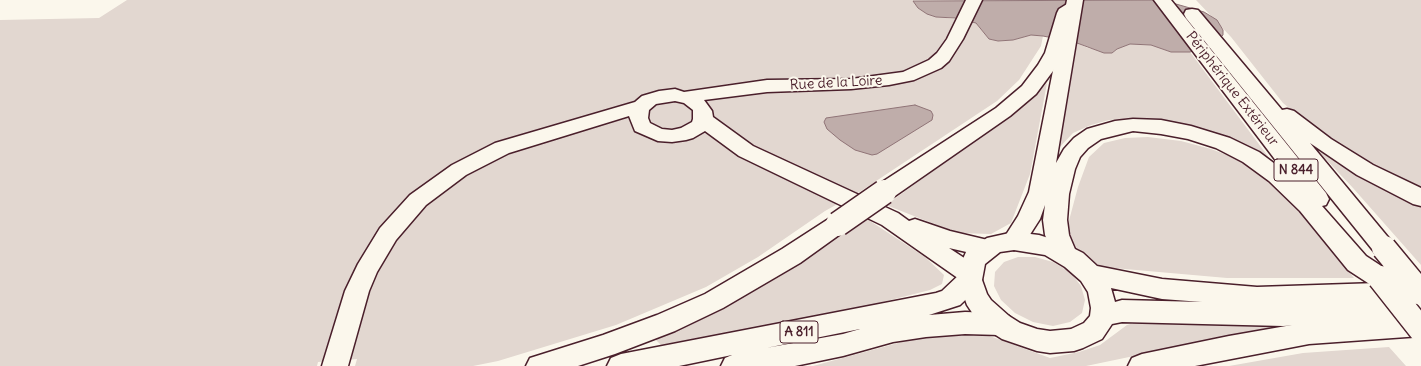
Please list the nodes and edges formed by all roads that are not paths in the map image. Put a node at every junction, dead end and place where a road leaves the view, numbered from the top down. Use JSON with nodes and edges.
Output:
{"nodes":[{"id":1,"x":974,"y":0,"type":"edge"},
{"id":2,"x":1162,"y":0,"type":"edge"},
{"id":3,"x":1180,"y":0,"type":"edge"},
{"id":4,"x":1074,"y":4,"type":"edge"},
{"id":5,"x":1061,"y":49,"type":"junction"},
{"id":6,"x":1241,"y":87,"type":"junction"},
{"id":7,"x":734,"y":91,"type":"junction"},
{"id":8,"x":685,"y":97,"type":"junction"},
{"id":9,"x":642,"y":106,"type":"junction"},
{"id":10,"x":703,"y":115,"type":"junction"},
{"id":11,"x":642,"y":127,"type":"junction"},
{"id":12,"x":565,"y":130,"type":"junction"},
{"id":13,"x":686,"y":134,"type":"junction"},
{"id":14,"x":746,"y":151,"type":"junction"},
{"id":15,"x":1421,"y":198,"type":"edge"},
{"id":16,"x":890,"y":219,"type":"junction"},
{"id":17,"x":1014,"y":241,"type":"junction"},
{"id":18,"x":988,"y":248,"type":"junction"},
{"id":19,"x":1065,"y":254,"type":"junction"},
{"id":20,"x":1090,"y":274,"type":"junction"},
{"id":21,"x":970,"y":277,"type":"junction"},
{"id":22,"x":1380,"y":278,"type":"junction"},
{"id":23,"x":1421,"y":293,"type":"edge"},
{"id":24,"x":1421,"y":308,"type":"edge"},
{"id":25,"x":1102,"y":316,"type":"junction"},
{"id":26,"x":1000,"y":324,"type":"junction"},
{"id":27,"x":1421,"y":325,"type":"edge"},
{"id":28,"x":1421,"y":330,"type":"edge"},
{"id":29,"x":335,"y":366,"type":"edge"},
{"id":30,"x":540,"y":366,"type":"edge"},
{"id":31,"x":621,"y":366,"type":"edge"},
{"id":32,"x":735,"y":366,"type":"edge"},
{"id":33,"x":1142,"y":366,"type":"edge"}],
"edges":[{"from":1,"to":7,"type":"street","name":"Rue de la Loire"},
{"from":2,"to":6,"type":"main road","name":"Périphérique Extérieur","number":"N 844"},
{"from":3,"to":6,"type":"main road","number":"N 844"},
{"from":4,"to":5,"type":"main road"},
{"from":5,"to":17,"type":"main road"},
{"from":5,"to":30,"type":"main road","bridge":true},
{"from":6,"to":15,"type":"main road"},
{"from":6,"to":22,"type":"main road","name":"Périphérique Extérieur","number":"N 844"},
{"from":6,"to":23,"type":"main road","number":"N 844","bridge":true},
{"from":7,"to":8,"type":"street","name":"Rue de la Loire"},
{"from":7,"to":10,"type":"street","name":"Rue de la Loire"},
{"from":8,"to":9,"type":"street"},
{"from":8,"to":10,"type":"street"},
{"from":9,"to":11,"type":"street"},
{"from":9,"to":12,"type":"street"},
{"from":10,"to":13,"type":"street"},
{"from":10,"to":14,"type":"street"},
{"from":11,"to":12,"type":"street"},
{"from":11,"to":13,"type":"street"},
{"from":12,"to":29,"type":"street"},
{"from":13,"to":14,"type":"street"},
{"from":14,"to":16,"type":"street"},
{"from":16,"to":18,"type":"street"},
{"from":16,"to":21,"type":"street"},
{"from":17,"to":18,"type":"main road"},
{"from":17,"to":19,"type":"main road"},
{"from":18,"to":21,"type":"main road"},
{"from":19,"to":20,"type":"main road"},
{"from":19,"to":22,"type":"main road"},
{"from":20,"to":23,"type":"main road"},
{"from":20,"to":25,"type":"main road"},
{"from":21,"to":26,"type":"main road"},
{"from":21,"to":31,"type":"main road","number":"A 811"},
{"from":22,"to":28,"type":"main road","name":"Périphérique Extérieur","number":"N 844","bridge":true},
{"from":24,"to":25,"type":"main road"},
{"from":25,"to":26,"type":"main road"},
{"from":26,"to":32,"type":"main road","number":"A 811"},
{"from":27,"to":33,"type":"main road"}]}
